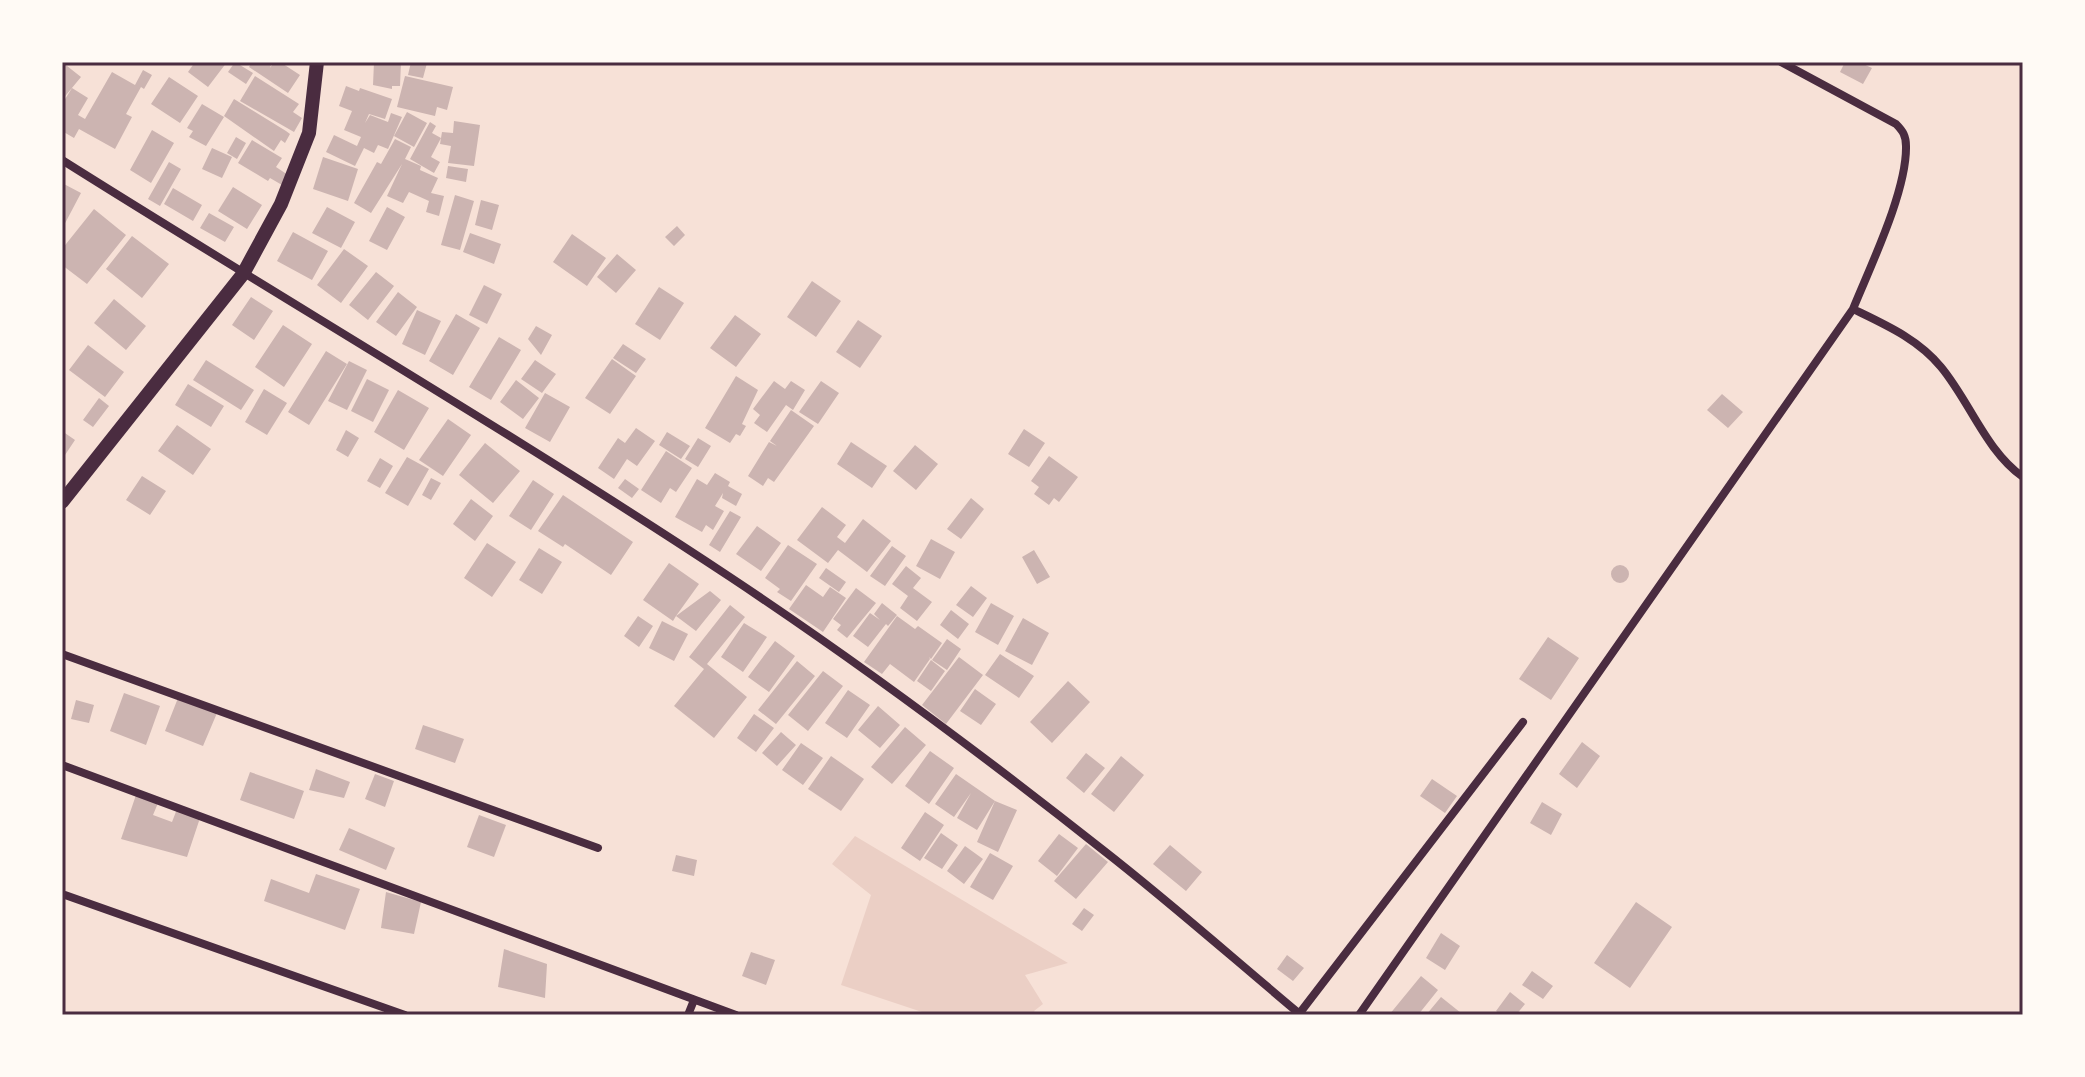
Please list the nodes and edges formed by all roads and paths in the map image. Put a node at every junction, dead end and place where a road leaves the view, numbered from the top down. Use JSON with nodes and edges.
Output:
{"nodes":[{"id":1,"x":317,"y":62,"type":"edge"},
{"id":2,"x":1781,"y":62,"type":"edge"},
{"id":3,"x":62,"y":160,"type":"edge"},
{"id":4,"x":243,"y":274,"type":"junction"},
{"id":5,"x":1853,"y":309,"type":"junction"},
{"id":6,"x":2023,"y":477,"type":"edge"},
{"id":7,"x":62,"y":502,"type":"edge"},
{"id":8,"x":62,"y":654,"type":"edge"},
{"id":9,"x":1523,"y":722,"type":"dead end"},
{"id":10,"x":62,"y":765,"type":"edge"},
{"id":11,"x":598,"y":848,"type":"dead end"},
{"id":12,"x":65,"y":895,"type":"dead end"},
{"id":13,"x":694,"y":1000,"type":"junction"},
{"id":14,"x":1300,"y":1014,"type":"edge"},
{"id":15,"x":405,"y":1015,"type":"edge"},
{"id":16,"x":688,"y":1015,"type":"edge"},
{"id":17,"x":736,"y":1015,"type":"edge"},
{"id":18,"x":1359,"y":1015,"type":"edge"}],
"edges":[{"from":1,"to":4,"type":"street"},
{"from":2,"to":5,"type":"street"},
{"from":3,"to":4,"type":"street"},
{"from":4,"to":7,"type":"street"},
{"from":4,"to":14,"type":"street"},
{"from":5,"to":6,"type":"street"},
{"from":5,"to":18,"type":"street"},
{"from":8,"to":11,"type":"street"},
{"from":9,"to":14,"type":"street"},
{"from":10,"to":13,"type":"street"},
{"from":12,"to":15,"type":"street"},
{"from":13,"to":16,"type":"street"},
{"from":13,"to":17,"type":"street"}]}
